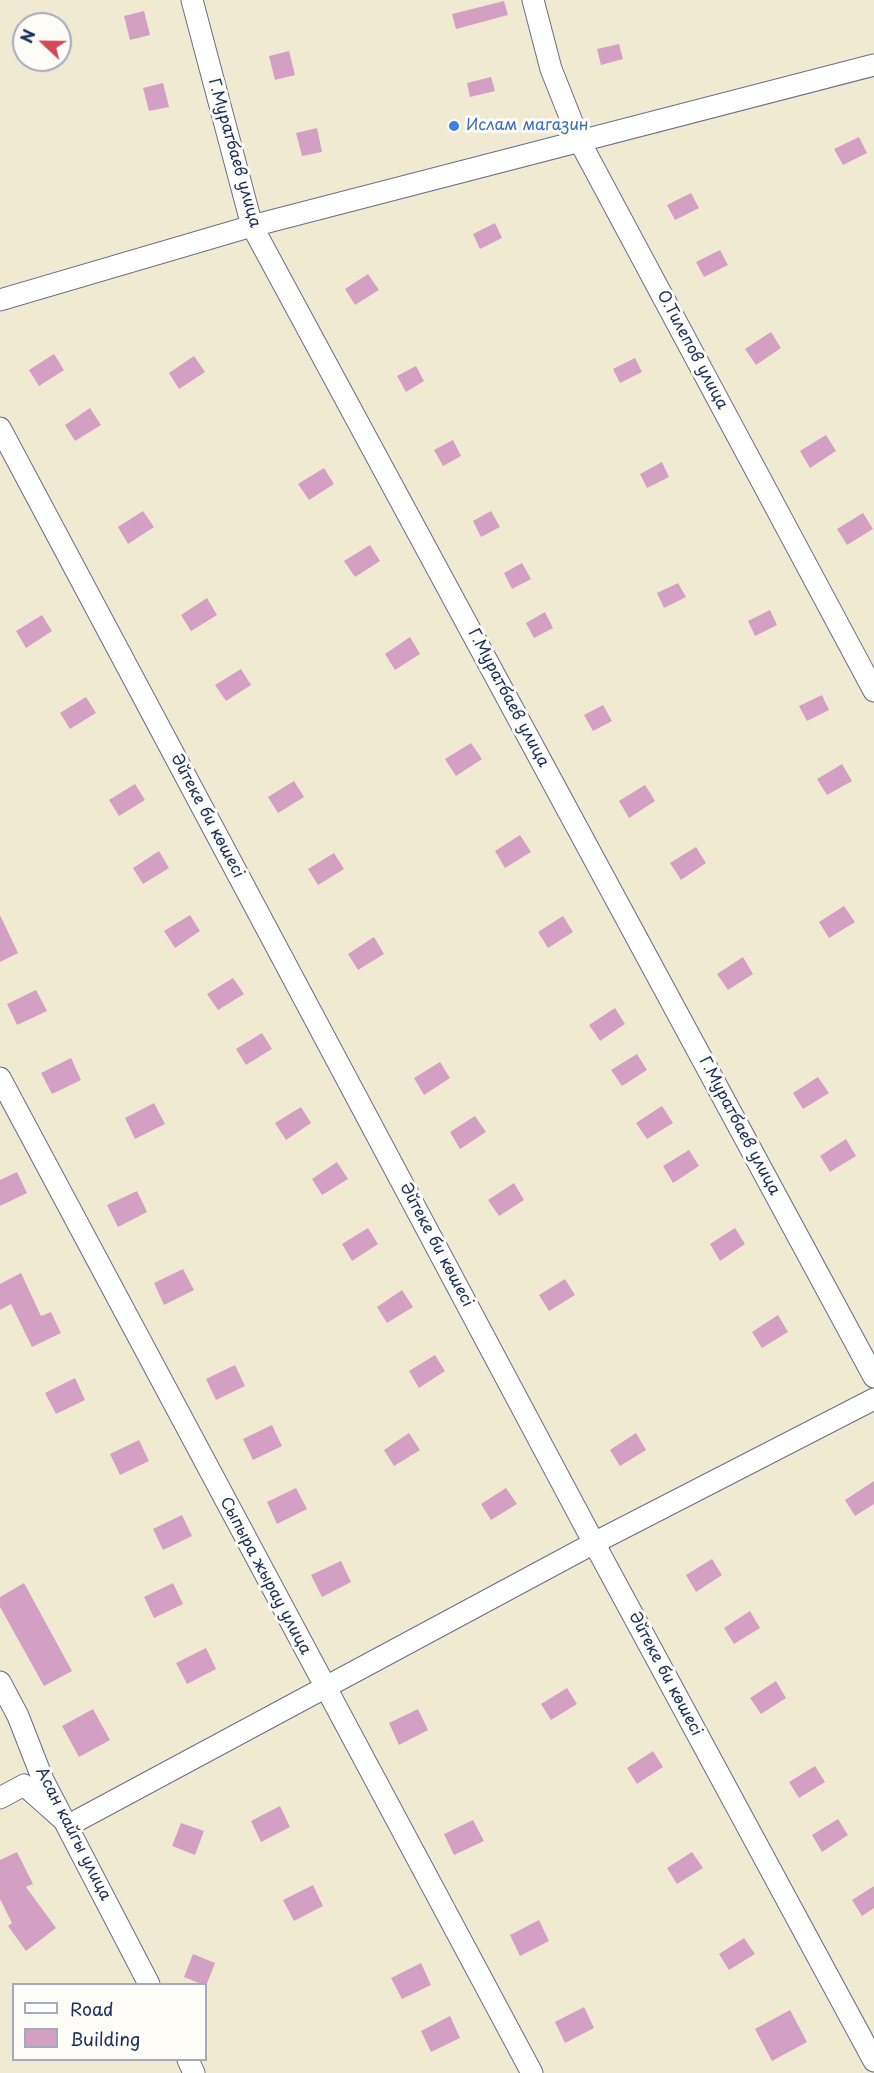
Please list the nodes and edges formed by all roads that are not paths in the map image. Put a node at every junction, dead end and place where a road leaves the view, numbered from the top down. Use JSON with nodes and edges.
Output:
{"nodes":[{"id":1,"x":192,"y":0,"type":"edge"},
{"id":2,"x":533,"y":0,"type":"edge"},
{"id":3,"x":874,"y":65,"type":"edge"},
{"id":4,"x":580,"y":142,"type":"junction"},
{"id":5,"x":252,"y":226,"type":"junction"},
{"id":6,"x":0,"y":300,"type":"edge"},
{"id":7,"x":0,"y":428,"type":"edge"},
{"id":8,"x":874,"y":691,"type":"edge"},
{"id":9,"x":0,"y":1078,"type":"edge"},
{"id":10,"x":874,"y":1377,"type":"edge"},
{"id":11,"x":874,"y":1399,"type":"edge"},
{"id":12,"x":594,"y":1543,"type":"junction"},
{"id":13,"x":0,"y":1682,"type":"edge"},
{"id":14,"x":325,"y":1688,"type":"junction"},
{"id":15,"x":0,"y":1798,"type":"edge"},
{"id":16,"x":69,"y":1825,"type":"junction"},
{"id":17,"x":148,"y":1983,"type":"edge"},
{"id":18,"x":874,"y":2061,"type":"edge"},
{"id":19,"x":532,"y":2073,"type":"edge"}],
"edges":[{"from":1,"to":5,"type":"street","name":"Г.Муратбаев улица"},
{"from":2,"to":4,"type":"street","name":"О.Тилепов улица"},
{"from":3,"to":4,"type":"street"},
{"from":4,"to":5,"type":"street"},
{"from":4,"to":8,"type":"street","name":"О.Тилепов улица"},
{"from":5,"to":6,"type":"street"},
{"from":5,"to":10,"type":"street","name":"Г.Муратбаев улица"},
{"from":7,"to":12,"type":"street","name":"Әйтеке би көшесі"},
{"from":9,"to":14,"type":"street","name":"Сыпыра жырау улица"},
{"from":11,"to":12,"type":"street"},
{"from":12,"to":14,"type":"street"},
{"from":12,"to":18,"type":"street","name":"Әйтеке би көшесі"},
{"from":13,"to":16,"type":"street","name":"Асан кайгы улица"},
{"from":14,"to":16,"type":"street"},
{"from":14,"to":19,"type":"street","name":"Сыпыра жырау улица"},
{"from":15,"to":16,"type":"street"},
{"from":16,"to":17,"type":"street","name":"Асан кайгы улица"}]}
